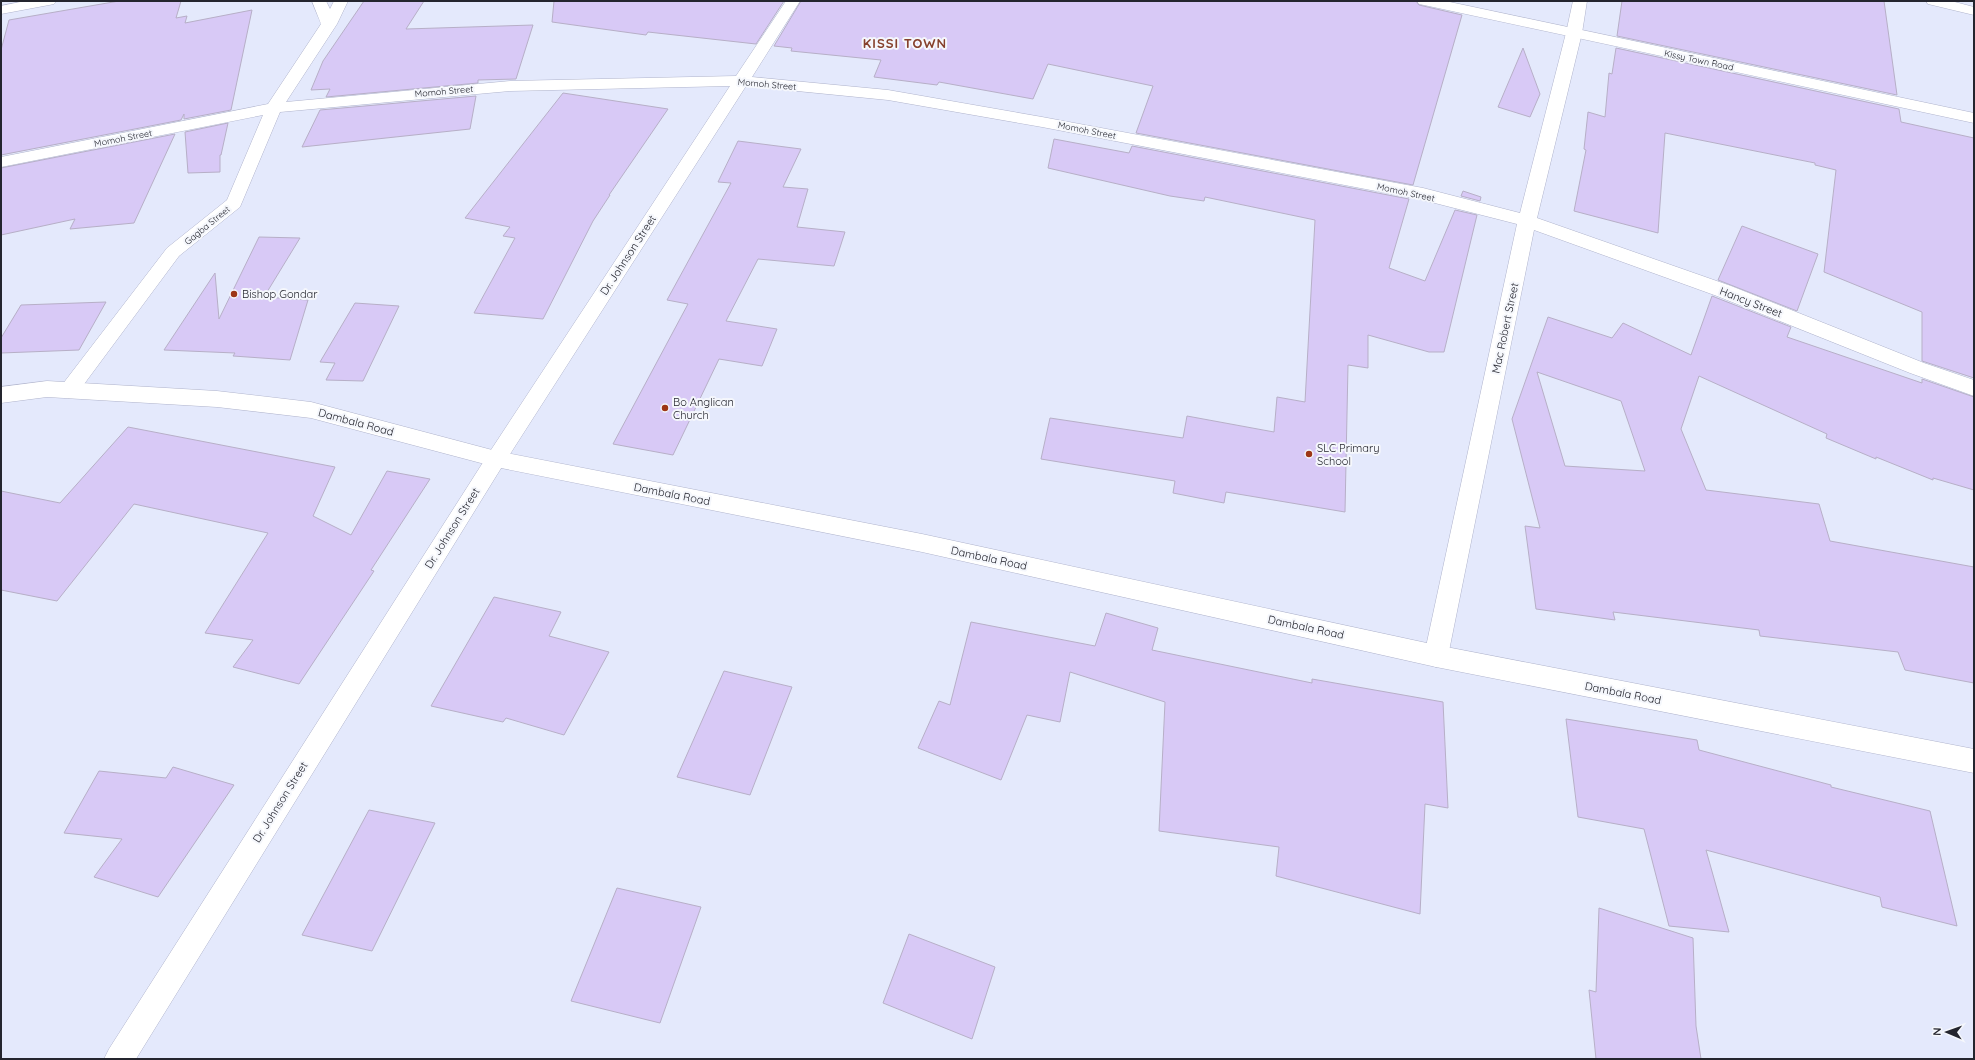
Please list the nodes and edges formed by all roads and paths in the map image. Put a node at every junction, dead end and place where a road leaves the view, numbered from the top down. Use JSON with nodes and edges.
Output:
{"nodes":[{"id":1,"x":49,"y":1,"type":"edge"},
{"id":2,"x":319,"y":1,"type":"edge"},
{"id":3,"x":341,"y":1,"type":"edge"},
{"id":4,"x":793,"y":1,"type":"edge"},
{"id":5,"x":1424,"y":1,"type":"edge"},
{"id":6,"x":1580,"y":1,"type":"edge"},
{"id":7,"x":1933,"y":1,"type":"edge"},
{"id":8,"x":1,"y":10,"type":"edge"},
{"id":9,"x":1974,"y":11,"type":"edge"},
{"id":10,"x":329,"y":24,"type":"junction"},
{"id":11,"x":1574,"y":33,"type":"junction"},
{"id":12,"x":741,"y":81,"type":"junction"},
{"id":13,"x":274,"y":108,"type":"junction"},
{"id":14,"x":1974,"y":118,"type":"edge"},
{"id":15,"x":1,"y":162,"type":"edge"},
{"id":16,"x":1527,"y":221,"type":"junction"},
{"id":17,"x":1974,"y":388,"type":"edge"},
{"id":18,"x":68,"y":390,"type":"junction"},
{"id":19,"x":1,"y":395,"type":"edge"},
{"id":20,"x":496,"y":459,"type":"junction"},
{"id":21,"x":1436,"y":656,"type":"junction"},
{"id":22,"x":1974,"y":761,"type":"edge"},
{"id":23,"x":119,"y":1059,"type":"edge"}],
"edges":[{"from":1,"to":8,"type":"street"},
{"from":2,"to":10,"type":"street"},
{"from":3,"to":10,"type":"street","name":"Gagba Street"},
{"from":4,"to":12,"type":"street","name":"Dr. Johnson Street"},
{"from":5,"to":11,"type":"street","name":"Kissy Town Road"},
{"from":6,"to":11,"type":"street","name":"Mac Robert Street"},
{"from":7,"to":9,"type":"street"},
{"from":10,"to":13,"type":"street","name":"Gagba Street"},
{"from":11,"to":14,"type":"street","name":"Kissy Town Road"},
{"from":11,"to":16,"type":"street","name":"Mac Robert Street"},
{"from":12,"to":13,"type":"street","name":"Momoh Street"},
{"from":12,"to":16,"type":"street","name":"Momoh Street"},
{"from":12,"to":20,"type":"street","name":"Dr. Johnson Street"},
{"from":13,"to":15,"type":"street","name":"Momoh Street"},
{"from":13,"to":18,"type":"street","name":"Gagba Street"},
{"from":16,"to":17,"type":"street","name":"Hancy Street"},
{"from":16,"to":21,"type":"street","name":"Mac Robert Street"},
{"from":18,"to":19,"type":"street","name":"Dambala Road"},
{"from":18,"to":20,"type":"street","name":"Dambala Road"},
{"from":20,"to":21,"type":"street","name":"Dambala Road"},
{"from":20,"to":23,"type":"street","name":"Dr. Johnson Street"},
{"from":21,"to":22,"type":"street","name":"Dambala Road"}]}
